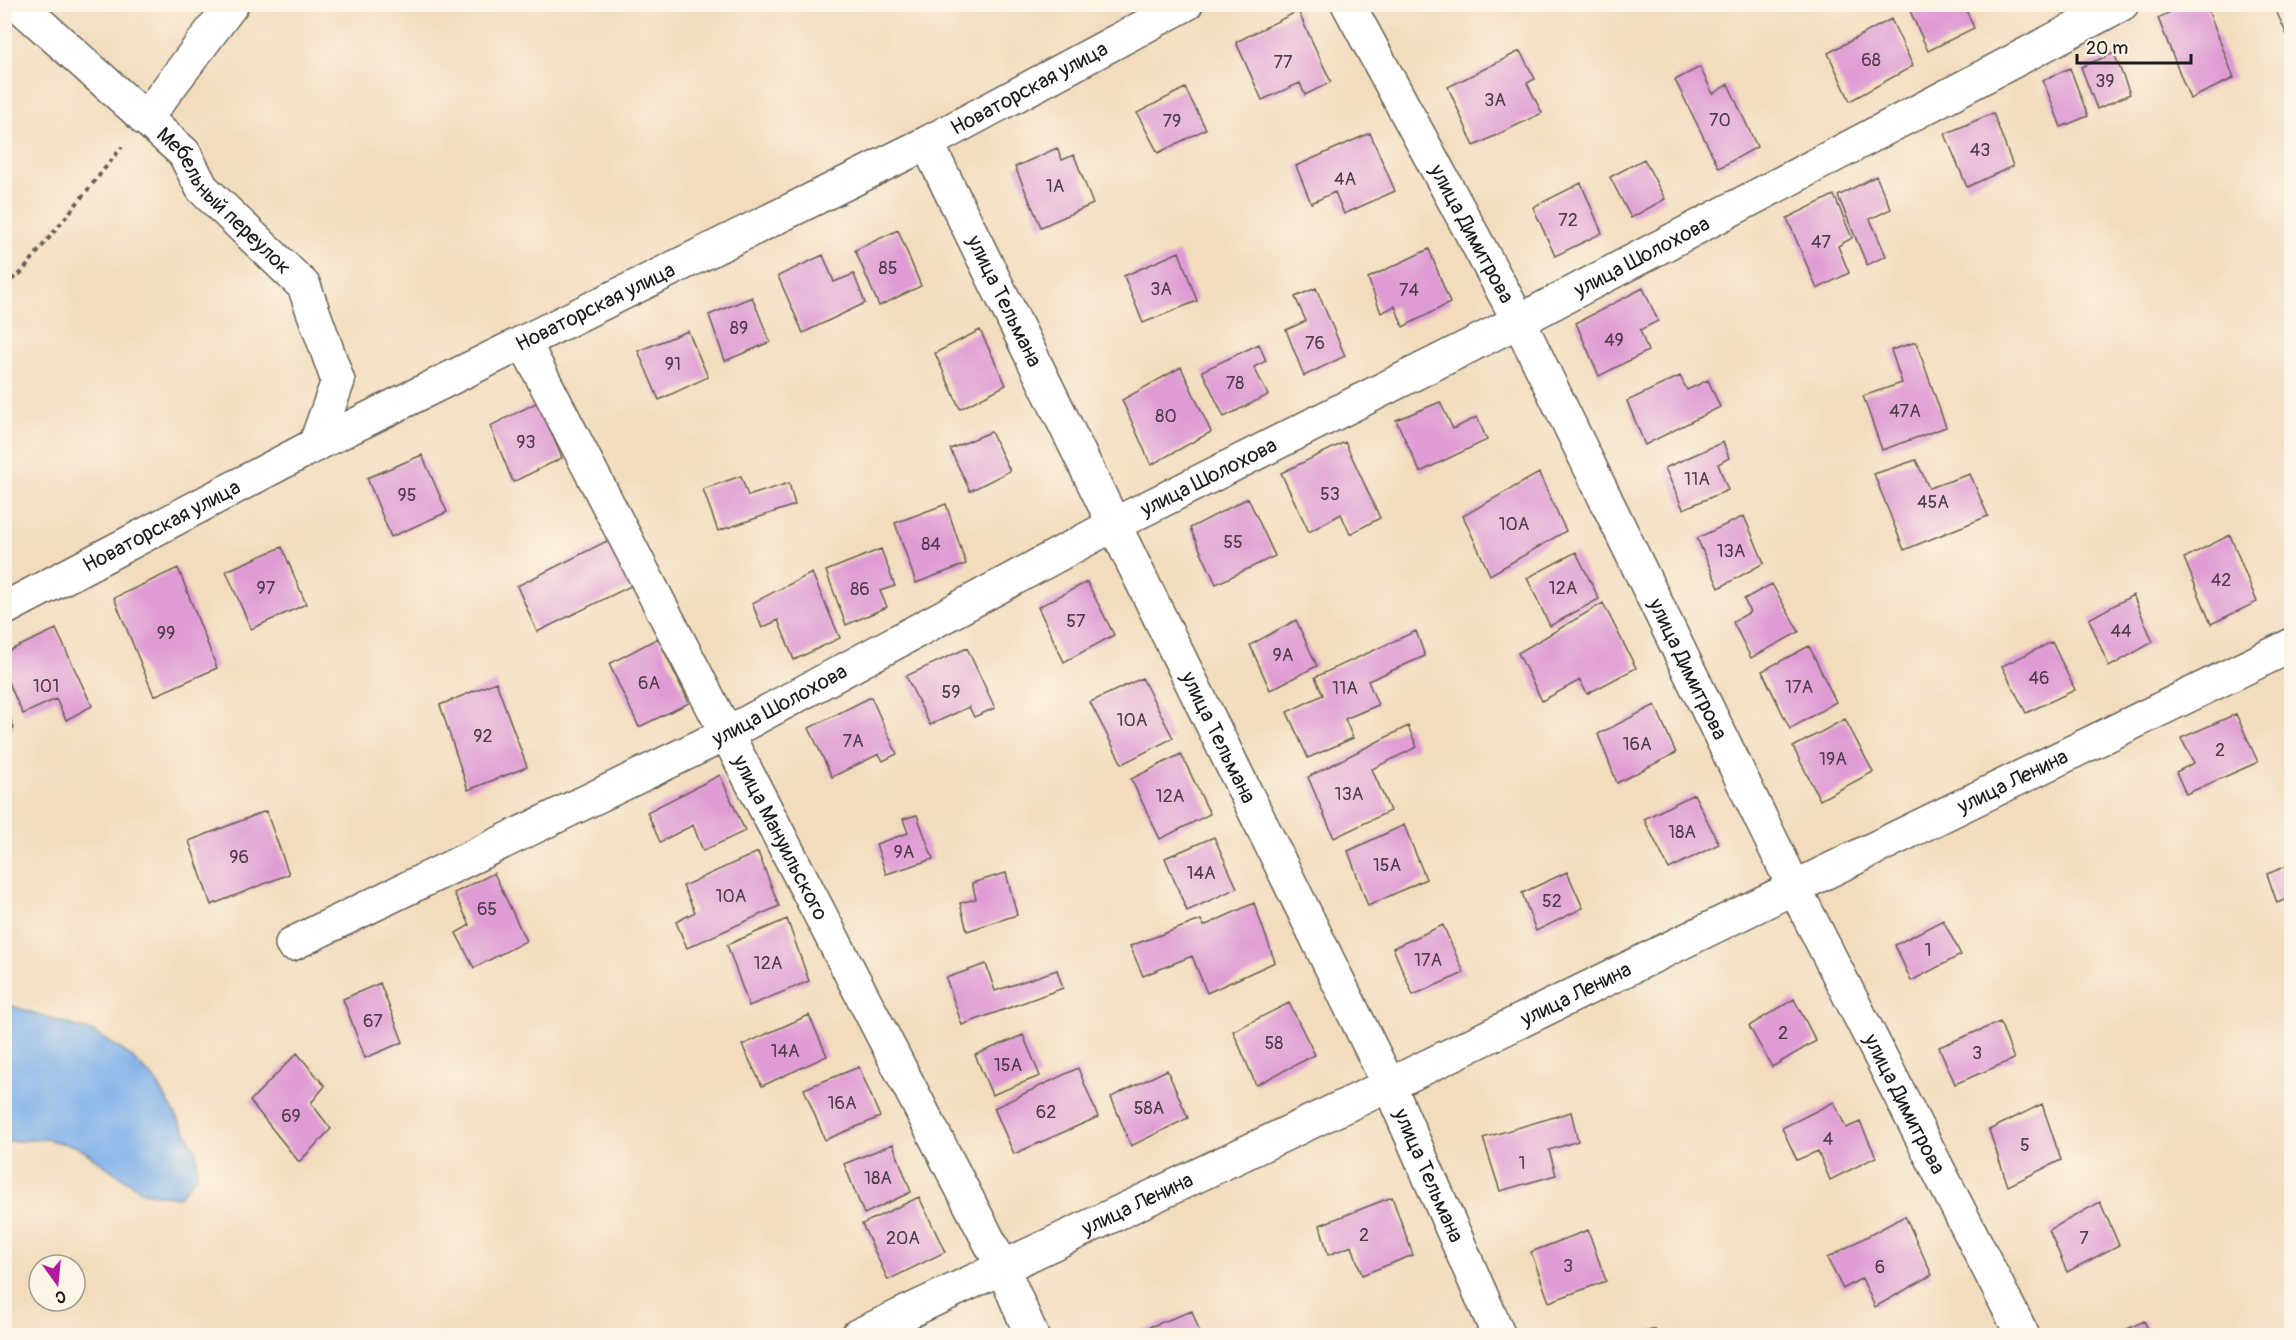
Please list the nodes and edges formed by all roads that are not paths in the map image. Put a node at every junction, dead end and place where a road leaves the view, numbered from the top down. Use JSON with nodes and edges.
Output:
{"nodes":[{"id":1,"x":18,"y":4,"type":"edge"},
{"id":2,"x":232,"y":4,"type":"edge"},
{"id":3,"x":1186,"y":4,"type":"edge"},
{"id":4,"x":1348,"y":4,"type":"edge"},
{"id":5,"x":2122,"y":4,"type":"edge"},
{"id":6,"x":145,"y":119,"type":"junction"},
{"id":7,"x":927,"y":143,"type":"junction"},
{"id":8,"x":1519,"y":321,"type":"junction"},
{"id":9,"x":524,"y":342,"type":"junction"},
{"id":10,"x":315,"y":445,"type":"junction"},
{"id":11,"x":1113,"y":525,"type":"junction"},
{"id":12,"x":4,"y":609,"type":"edge"},
{"id":13,"x":2292,"y":645,"type":"edge"},
{"id":14,"x":726,"y":734,"type":"junction"},
{"id":15,"x":1795,"y":889,"type":"junction"},
{"id":16,"x":292,"y":944,"type":"dead end"},
{"id":17,"x":1389,"y":1085,"type":"junction"},
{"id":18,"x":1002,"y":1266,"type":"junction"},
{"id":19,"x":856,"y":1335,"type":"edge"},
{"id":20,"x":1032,"y":1335,"type":"edge"},
{"id":21,"x":1498,"y":1335,"type":"edge"},
{"id":22,"x":2023,"y":1335,"type":"edge"}],
"edges":[{"from":1,"to":6,"type":"street","name":"Мебельный переулок"},
{"from":2,"to":6,"type":"street"},
{"from":3,"to":7,"type":"street","name":"Новаторская улица"},
{"from":4,"to":8,"type":"street","name":"улица Димитрова"},
{"from":5,"to":8,"type":"street","name":"улица Шолохова"},
{"from":6,"to":10,"type":"street","name":"Мебельный переулок"},
{"from":7,"to":9,"type":"street","name":"Новаторская улица"},
{"from":7,"to":11,"type":"street","name":"улица Тельмана"},
{"from":8,"to":11,"type":"street","name":"улица Шолохова"},
{"from":8,"to":15,"type":"street","name":"улица Димитрова"},
{"from":9,"to":10,"type":"street","name":"Новаторская улица"},
{"from":9,"to":14,"type":"street","name":"улица Мануильского"},
{"from":10,"to":12,"type":"street","name":"Новаторская улица"},
{"from":11,"to":14,"type":"street","name":"улица Шолохова"},
{"from":11,"to":17,"type":"street","name":"улица Тельмана"},
{"from":13,"to":15,"type":"street","name":"улица Ленина"},
{"from":14,"to":16,"type":"street","name":"улица Шолохова"},
{"from":14,"to":18,"type":"street","name":"улица Мануильского"},
{"from":15,"to":17,"type":"street","name":"улица Ленина"},
{"from":15,"to":22,"type":"street","name":"улица Димитрова"},
{"from":17,"to":18,"type":"street","name":"улица Ленина"},
{"from":17,"to":21,"type":"street","name":"улица Тельмана"},
{"from":18,"to":19,"type":"street","name":"улица Ленина"},
{"from":18,"to":20,"type":"street","name":"улица Мануильского"}]}
